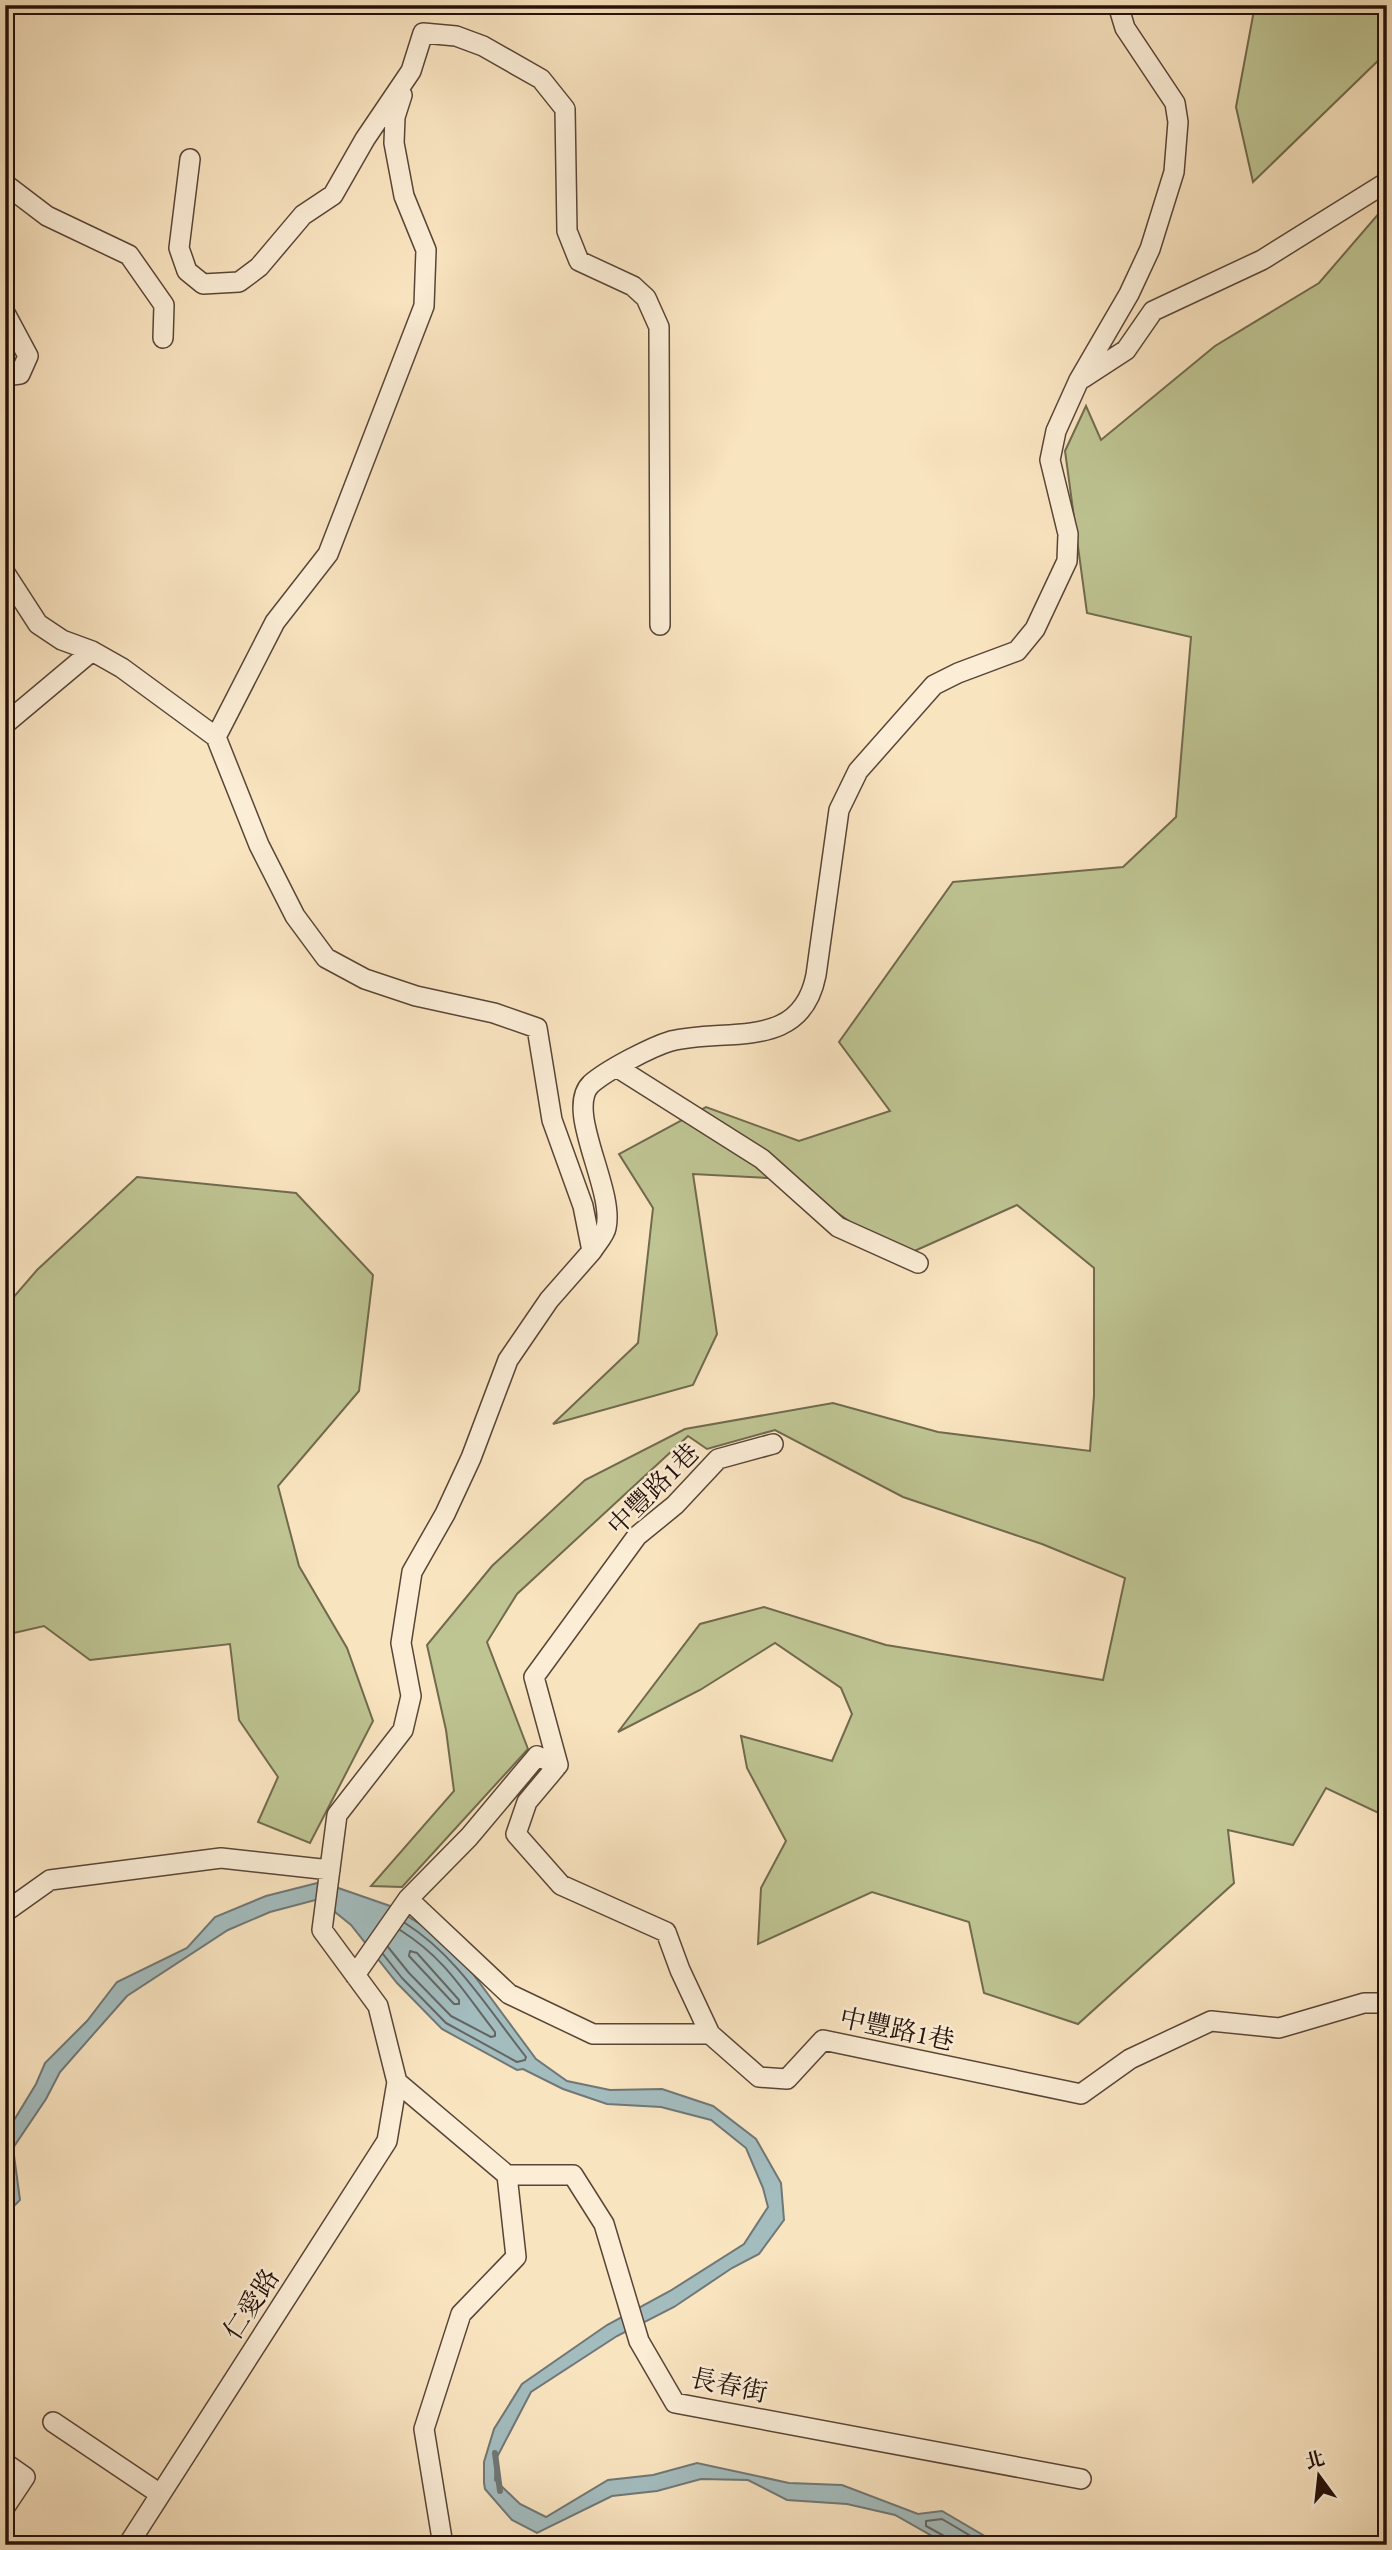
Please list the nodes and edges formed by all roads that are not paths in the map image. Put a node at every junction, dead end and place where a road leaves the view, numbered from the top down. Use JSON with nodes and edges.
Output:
{"nodes":[{"id":1,"x":1118,"y":5,"type":"edge"},
{"id":2,"x":411,"y":71,"type":"junction"},
{"id":3,"x":190,"y":159,"type":"dead end"},
{"id":4,"x":1387,"y":182,"type":"edge"},
{"id":5,"x":5,"y":184,"type":"edge"},
{"id":6,"x":5,"y":313,"type":"edge"},
{"id":7,"x":163,"y":338,"type":"dead end"},
{"id":8,"x":5,"y":376,"type":"edge"},
{"id":9,"x":1079,"y":380,"type":"junction"},
{"id":10,"x":5,"y":573,"type":"edge"},
{"id":11,"x":660,"y":625,"type":"dead end"},
{"id":12,"x":92,"y":651,"type":"junction"},
{"id":13,"x":5,"y":724,"type":"edge"},
{"id":14,"x":216,"y":737,"type":"junction"},
{"id":15,"x":618,"y":1068,"type":"junction"},
{"id":16,"x":592,"y":1251,"type":"junction"},
{"id":17,"x":918,"y":1263,"type":"dead end"},
{"id":18,"x":773,"y":1444,"type":"dead end"},
{"id":19,"x":558,"y":1765,"type":"junction"},
{"id":20,"x":330,"y":1870,"type":"junction"},
{"id":21,"x":408,"y":1899,"type":"junction"},
{"id":22,"x":5,"y":1912,"type":"edge"},
{"id":23,"x":355,"y":1975,"type":"junction"},
{"id":24,"x":1387,"y":2003,"type":"edge"},
{"id":25,"x":710,"y":2035,"type":"junction"},
{"id":26,"x":397,"y":2082,"type":"junction"},
{"id":27,"x":507,"y":2175,"type":"junction"},
{"id":28,"x":53,"y":2422,"type":"dead end"},
{"id":29,"x":5,"y":2463,"type":"edge"},
{"id":30,"x":1082,"y":2480,"type":"dead end"},
{"id":31,"x":160,"y":2494,"type":"junction"},
{"id":32,"x":5,"y":2507,"type":"edge"},
{"id":33,"x":128,"y":2545,"type":"edge"},
{"id":34,"x":443,"y":2545,"type":"edge"}],
"edges":[{"from":1,"to":9,"type":"street"},
{"from":2,"to":3,"type":"street"},
{"from":2,"to":11,"type":"street"},
{"from":2,"to":14,"type":"street"},
{"from":4,"to":9,"type":"street"},
{"from":5,"to":7,"type":"street"},
{"from":6,"to":8,"type":"street"},
{"from":9,"to":15,"type":"street"},
{"from":10,"to":12,"type":"street"},
{"from":12,"to":13,"type":"street"},
{"from":12,"to":14,"type":"street"},
{"from":14,"to":16,"type":"street"},
{"from":15,"to":16,"type":"street"},
{"from":15,"to":17,"type":"street"},
{"from":16,"to":20,"type":"street"},
{"from":18,"to":19,"type":"street","name":"中豐路1巷"},
{"from":19,"to":21,"type":"street"},
{"from":19,"to":25,"type":"street","name":"中豐路1巷"},
{"from":20,"to":22,"type":"street"},
{"from":20,"to":23,"type":"street"},
{"from":21,"to":23,"type":"street"},
{"from":21,"to":25,"type":"street"},
{"from":23,"to":26,"type":"street"},
{"from":24,"to":25,"type":"street","name":"中豐路1巷"},
{"from":26,"to":27,"type":"street"},
{"from":26,"to":31,"type":"street","name":"仁愛路"},
{"from":27,"to":30,"type":"street","name":"長春街"},
{"from":27,"to":34,"type":"street"},
{"from":28,"to":31,"type":"street"},
{"from":29,"to":32,"type":"street"},
{"from":31,"to":33,"type":"street","name":"仁愛路"}]}
